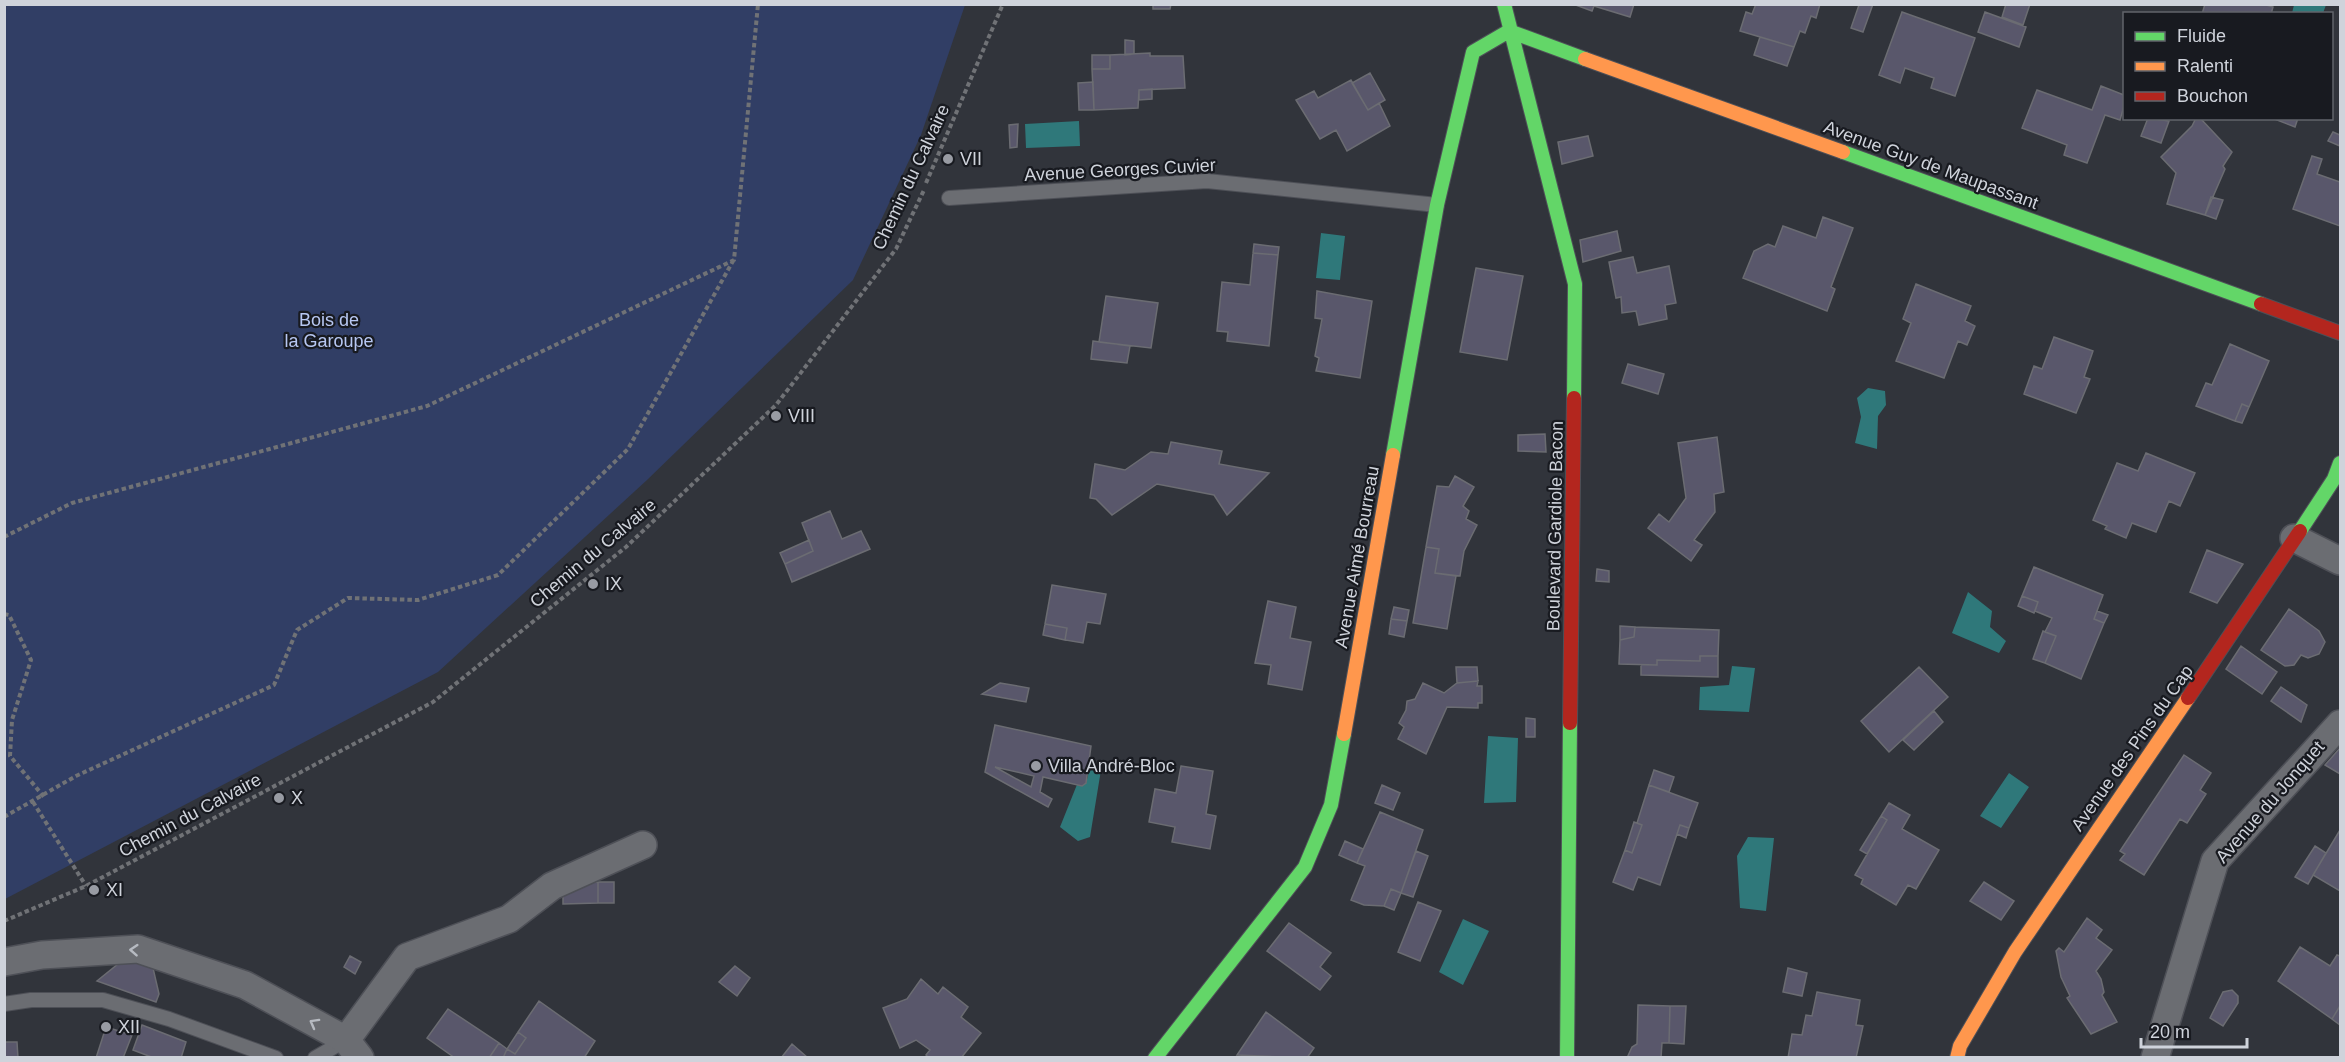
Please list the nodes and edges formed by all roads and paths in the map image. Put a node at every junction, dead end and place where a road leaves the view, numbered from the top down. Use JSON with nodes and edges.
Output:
{"nodes":[{"id":1,"x":758,"y":4,"type":"edge"},
{"id":2,"x":1003,"y":4,"type":"edge"},
{"id":3,"x":1504,"y":4,"type":"edge"},
{"id":4,"x":1509,"y":31,"type":"junction"},
{"id":5,"x":949,"y":198,"type":"dead end"},
{"id":6,"x":1437,"y":205,"type":"junction"},
{"id":7,"x":734,"y":260,"type":"junction"},
{"id":8,"x":2340,"y":333,"type":"edge"},
{"id":9,"x":2340,"y":463,"type":"edge"},
{"id":10,"x":4,"y":537,"type":"edge"},
{"id":11,"x":2294,"y":538,"type":"junction"},
{"id":12,"x":2340,"y":561,"type":"edge"},
{"id":13,"x":4,"y":614,"type":"edge"},
{"id":14,"x":2340,"y":724,"type":"edge"},
{"id":15,"x":44,"y":797,"type":"junction"},
{"id":16,"x":33,"y":802,"type":"junction"},
{"id":17,"x":4,"y":817,"type":"edge"},
{"id":18,"x":643,"y":845,"type":"dead end"},
{"id":19,"x":86,"y":886,"type":"junction"},
{"id":20,"x":4,"y":921,"type":"edge"},
{"id":21,"x":4,"y":962,"type":"edge"},
{"id":22,"x":4,"y":1004,"type":"edge"},
{"id":23,"x":353,"y":1049,"type":"edge"},
{"id":24,"x":276,"y":1058,"type":"edge"},
{"id":25,"x":315,"y":1058,"type":"edge"},
{"id":26,"x":1155,"y":1058,"type":"edge"},
{"id":27,"x":1567,"y":1058,"type":"edge"},
{"id":28,"x":1958,"y":1058,"type":"edge"},
{"id":29,"x":2155,"y":1058,"type":"edge"}],
"edges":[{"from":1,"to":7,"type":"path"},
{"from":2,"to":19,"type":"path","name":"Chemin du Calvaire"},
{"from":3,"to":4,"type":"street","name":"Boulevard Gardiole Bacon"},
{"from":4,"to":6,"type":"street","name":"Avenue Aimé Bourreau"},
{"from":4,"to":8,"type":"street","name":"Avenue Guy de Maupassant"},
{"from":4,"to":27,"type":"street","name":"Boulevard Gardiole Bacon"},
{"from":5,"to":6,"type":"lane","name":"Avenue Georges Cuvier"},
{"from":6,"to":26,"type":"street","name":"Avenue Aimé Bourreau"},
{"from":7,"to":10,"type":"path"},
{"from":7,"to":15,"type":"path"},
{"from":9,"to":11,"type":"street","name":"Avenue des Pins du Cap"},
{"from":11,"to":12,"type":"street"},
{"from":11,"to":28,"type":"street","name":"Avenue des Pins du Cap"},
{"from":13,"to":15,"type":"path"},
{"from":14,"to":29,"type":"street","name":"Avenue du Jonquet"},
{"from":15,"to":16,"type":"path"},
{"from":16,"to":17,"type":"path"},
{"from":16,"to":19,"type":"path"},
{"from":18,"to":23,"type":"street"},
{"from":19,"to":20,"type":"path","name":"Chemin du Calvaire"},
{"from":23,"to":21,"type":"street","one_way":true},
{"from":22,"to":24,"type":"lane"},
{"from":23,"to":25,"type":"lane"}]}
